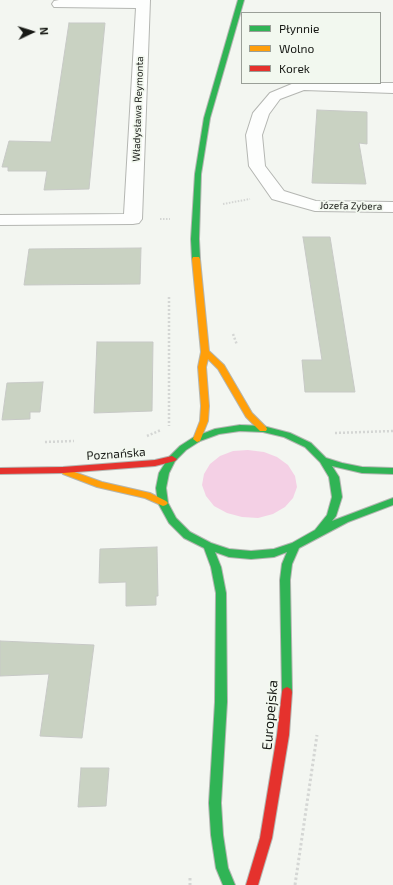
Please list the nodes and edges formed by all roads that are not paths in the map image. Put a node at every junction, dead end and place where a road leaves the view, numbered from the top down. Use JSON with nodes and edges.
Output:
{"nodes":[{"id":1,"x":241,"y":0,"type":"edge"},
{"id":2,"x":143,"y":2,"type":"edge"},
{"id":3,"x":59,"y":4,"type":"dead end"},
{"id":4,"x":393,"y":88,"type":"edge"},
{"id":5,"x":393,"y":207,"type":"edge"},
{"id":6,"x":0,"y":220,"type":"edge"},
{"id":7,"x":205,"y":352,"type":"junction"},
{"id":8,"x":263,"y":429,"type":"junction"},
{"id":9,"x":197,"y":439,"type":"junction"},
{"id":10,"x":172,"y":459,"type":"junction"},
{"id":11,"x":323,"y":460,"type":"junction"},
{"id":12,"x":63,"y":470,"type":"junction"},
{"id":13,"x":0,"y":471,"type":"edge"},
{"id":14,"x":393,"y":471,"type":"edge"},
{"id":15,"x":393,"y":502,"type":"edge"},
{"id":16,"x":163,"y":503,"type":"junction"},
{"id":17,"x":318,"y":533,"type":"junction"},
{"id":18,"x":208,"y":546,"type":"junction"},
{"id":19,"x":295,"y":546,"type":"junction"},
{"id":20,"x":229,"y":885,"type":"edge"},
{"id":21,"x":252,"y":885,"type":"edge"}],
"edges":[{"from":1,"to":7,"type":"street"},
{"from":2,"to":3,"type":"street"},
{"from":2,"to":6,"type":"street","name":"Władysława Reymonta"},
{"from":4,"to":5,"type":"street","name":"Józefa Zybera"},
{"from":7,"to":8,"type":"street"},
{"from":7,"to":9,"type":"street"},
{"from":8,"to":9,"type":"street"},
{"from":8,"to":11,"type":"street"},
{"from":9,"to":10,"type":"street"},
{"from":10,"to":12,"type":"street","name":"Poznańska"},
{"from":10,"to":16,"type":"street"},
{"from":11,"to":14,"type":"street"},
{"from":11,"to":17,"type":"street"},
{"from":12,"to":13,"type":"street","name":"Poznańska"},
{"from":12,"to":16,"type":"street","name":"Poznańska"},
{"from":15,"to":17,"type":"street"},
{"from":16,"to":18,"type":"street"},
{"from":17,"to":19,"type":"street"},
{"from":18,"to":19,"type":"street"},
{"from":18,"to":20,"type":"street"},
{"from":19,"to":21,"type":"street","name":"Europejska"}]}
